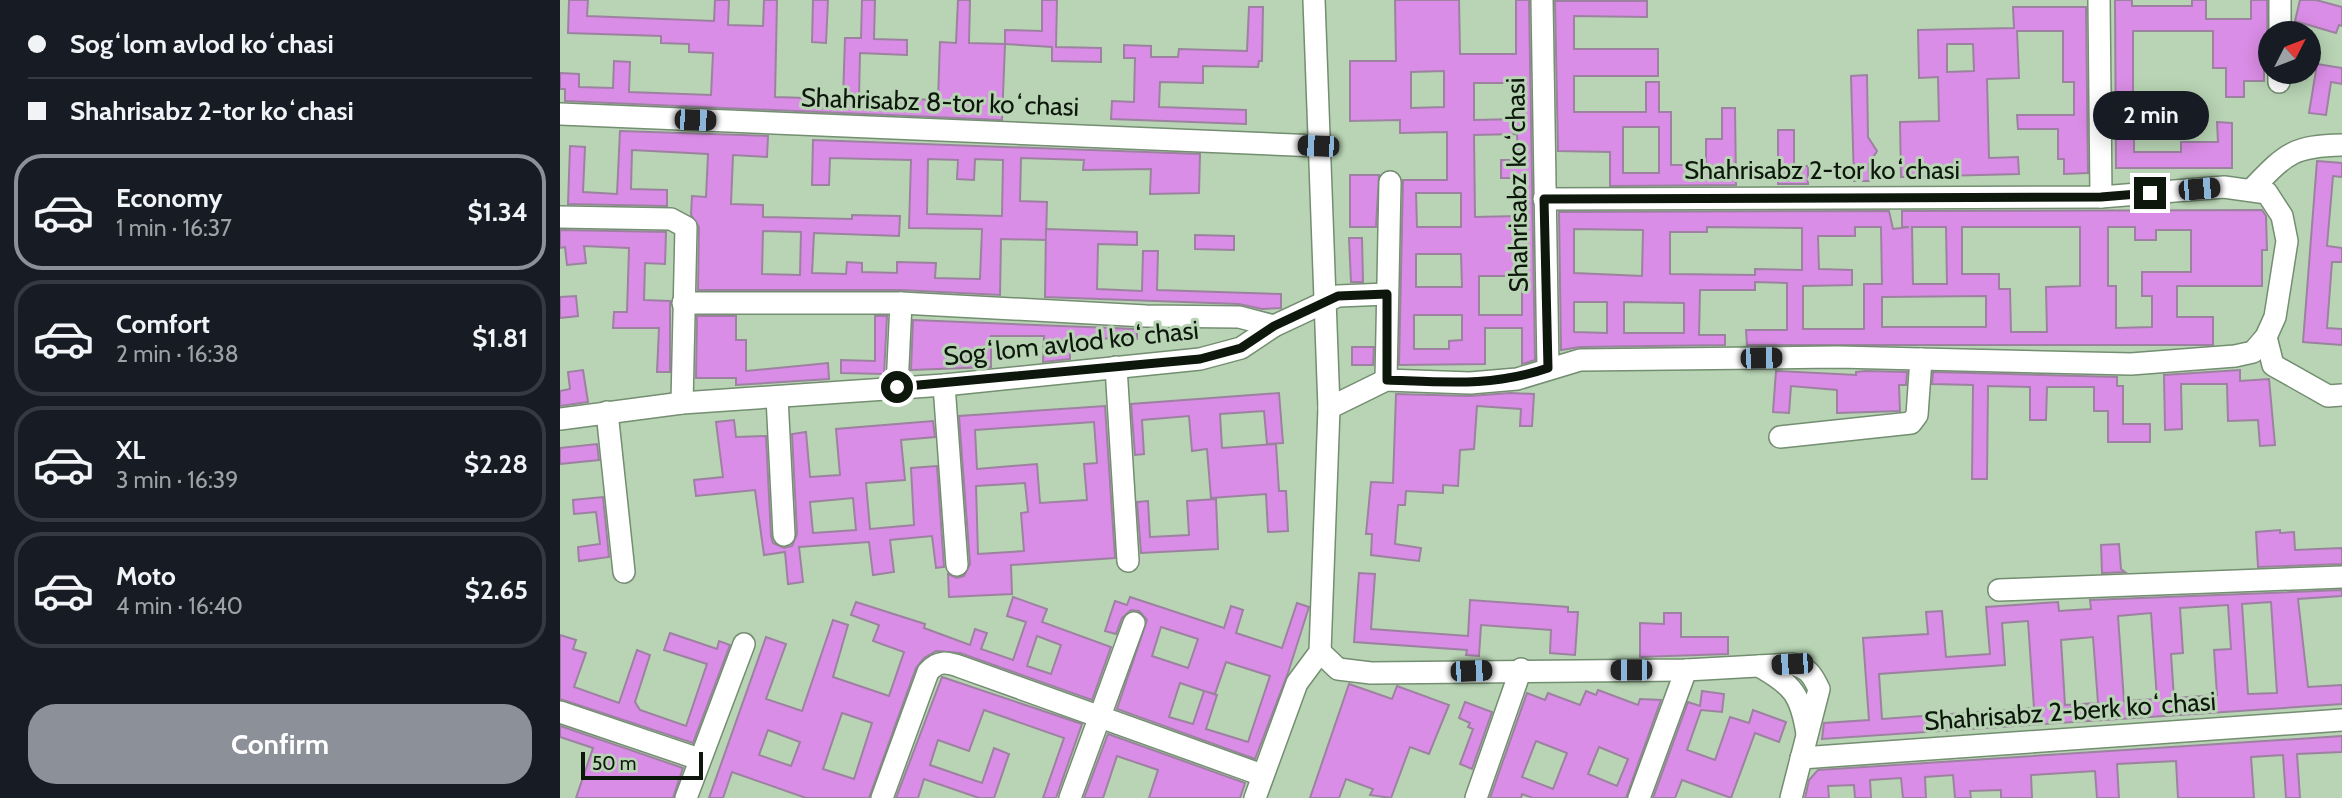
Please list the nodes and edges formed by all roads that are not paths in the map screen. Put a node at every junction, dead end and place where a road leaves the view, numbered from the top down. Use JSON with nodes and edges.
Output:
{"nodes":[{"id":1,"x":1314,"y":0,"type":"edge"},
{"id":2,"x":1542,"y":0,"type":"edge"},
{"id":3,"x":2099,"y":0,"type":"edge"},
{"id":4,"x":2280,"y":0,"type":"edge"},
{"id":5,"x":2280,"y":21,"type":"edge"},
{"id":6,"x":560,"y":114,"type":"edge"},
{"id":7,"x":2342,"y":145,"type":"edge"},
{"id":8,"x":1318,"y":146,"type":"junction"},
{"id":9,"x":1390,"y":182,"type":"dead end"},
{"id":10,"x":2252,"y":189,"type":"junction"},
{"id":11,"x":2101,"y":197,"type":"junction"},
{"id":12,"x":1544,"y":199,"type":"junction"},
{"id":13,"x":560,"y":217,"type":"edge"},
{"id":14,"x":1387,"y":294,"type":"junction"},
{"id":15,"x":683,"y":303,"type":"junction"},
{"id":16,"x":901,"y":303,"type":"junction"},
{"id":17,"x":1325,"y":304,"type":"junction"},
{"id":18,"x":1274,"y":326,"type":"junction"},
{"id":19,"x":2266,"y":337,"type":"junction"},
{"id":20,"x":1921,"y":359,"type":"junction"},
{"id":21,"x":1116,"y":367,"type":"junction"},
{"id":22,"x":1548,"y":368,"type":"junction"},
{"id":23,"x":1387,"y":380,"type":"junction"},
{"id":24,"x":944,"y":385,"type":"junction"},
{"id":25,"x":897,"y":387,"type":"junction"},
{"id":26,"x":2342,"y":395,"type":"edge"},
{"id":27,"x":776,"y":397,"type":"junction"},
{"id":28,"x":682,"y":403,"type":"junction"},
{"id":29,"x":1329,"y":408,"type":"junction"},
{"id":30,"x":607,"y":412,"type":"junction"},
{"id":31,"x":560,"y":419,"type":"edge"},
{"id":32,"x":1780,"y":437,"type":"dead end"},
{"id":33,"x":784,"y":535,"type":"dead end"},
{"id":34,"x":1128,"y":561,"type":"dead end"},
{"id":35,"x":957,"y":565,"type":"dead end"},
{"id":36,"x":624,"y":572,"type":"dead end"},
{"id":37,"x":2342,"y":577,"type":"edge"},
{"id":38,"x":1999,"y":590,"type":"dead end"},
{"id":39,"x":1134,"y":624,"type":"dead end"},
{"id":40,"x":744,"y":644,"type":"dead end"},
{"id":41,"x":1320,"y":652,"type":"junction"},
{"id":42,"x":1521,"y":669,"type":"junction"},
{"id":43,"x":1686,"y":670,"type":"junction"},
{"id":44,"x":560,"y":712,"type":"edge"},
{"id":45,"x":1098,"y":718,"type":"junction"},
{"id":46,"x":2342,"y":720,"type":"edge"},
{"id":47,"x":1801,"y":758,"type":"junction"},
{"id":48,"x":699,"y":760,"type":"junction"},
{"id":49,"x":1262,"y":775,"type":"junction"},
{"id":50,"x":686,"y":798,"type":"edge"},
{"id":51,"x":882,"y":798,"type":"edge"},
{"id":52,"x":1070,"y":798,"type":"edge"},
{"id":53,"x":1255,"y":798,"type":"edge"},
{"id":54,"x":1476,"y":798,"type":"edge"},
{"id":55,"x":1639,"y":798,"type":"edge"},
{"id":56,"x":1791,"y":798,"type":"edge"}],
"edges":[{"from":1,"to":8,"type":"street"},
{"from":2,"to":12,"type":"street","name":"Shahrisabz koʻchasi"},
{"from":3,"to":11,"type":"street"},
{"from":4,"to":5,"type":"street"},
{"from":6,"to":8,"type":"street","name":"Shahrisabz 8-tor koʻchasi"},
{"from":7,"to":10,"type":"street"},
{"from":8,"to":17,"type":"street"},
{"from":9,"to":14,"type":"street"},
{"from":10,"to":11,"type":"street","name":"Shahrisabz 2-tor koʻchasi"},
{"from":10,"to":19,"type":"street"},
{"from":11,"to":12,"type":"street","name":"Shahrisabz 2-tor koʻchasi"},
{"from":12,"to":22,"type":"street","name":"Shahrisabz koʻchasi"},
{"from":13,"to":15,"type":"street"},
{"from":14,"to":17,"type":"street","name":"Sogʻlom avlod koʻchasi"},
{"from":14,"to":23,"type":"street"},
{"from":15,"to":16,"type":"street"},
{"from":15,"to":28,"type":"street"},
{"from":16,"to":18,"type":"street"},
{"from":16,"to":25,"type":"street"},
{"from":17,"to":18,"type":"street","name":"Sogʻlom avlod koʻchasi"},
{"from":17,"to":29,"type":"street"},
{"from":18,"to":21,"type":"street","name":"Sogʻlom avlod koʻchasi"},
{"from":19,"to":20,"type":"street"},
{"from":19,"to":26,"type":"street"},
{"from":20,"to":22,"type":"street"},
{"from":20,"to":32,"type":"street"},
{"from":21,"to":24,"type":"street","name":"Sogʻlom avlod koʻchasi"},
{"from":21,"to":34,"type":"street"},
{"from":22,"to":23,"type":"street"},
{"from":23,"to":29,"type":"street"},
{"from":24,"to":25,"type":"street","name":"Sogʻlom avlod koʻchasi"},
{"from":24,"to":35,"type":"street"},
{"from":25,"to":27,"type":"street","name":"Sogʻlom avlod koʻchasi"},
{"from":27,"to":28,"type":"street","name":"Sogʻlom avlod koʻchasi"},
{"from":27,"to":33,"type":"street"},
{"from":28,"to":30,"type":"street","name":"Sogʻlom avlod koʻchasi"},
{"from":29,"to":41,"type":"street"},
{"from":30,"to":31,"type":"street","name":"Sogʻlom avlod koʻchasi"},
{"from":30,"to":36,"type":"street"},
{"from":37,"to":38,"type":"street"},
{"from":39,"to":45,"type":"street"},
{"from":40,"to":48,"type":"street"},
{"from":41,"to":42,"type":"street"},
{"from":41,"to":49,"type":"street"},
{"from":42,"to":43,"type":"street"},
{"from":42,"to":54,"type":"street"},
{"from":43,"to":47,"type":"street"},
{"from":43,"to":55,"type":"street"},
{"from":44,"to":48,"type":"street"},
{"from":45,"to":49,"type":"street"},
{"from":45,"to":51,"type":"street"},
{"from":45,"to":52,"type":"street"},
{"from":46,"to":47,"type":"street","name":"Shahrisabz 2-berk koʻchasi"},
{"from":47,"to":56,"type":"street"},
{"from":48,"to":50,"type":"street"},
{"from":49,"to":53,"type":"street"}]}
